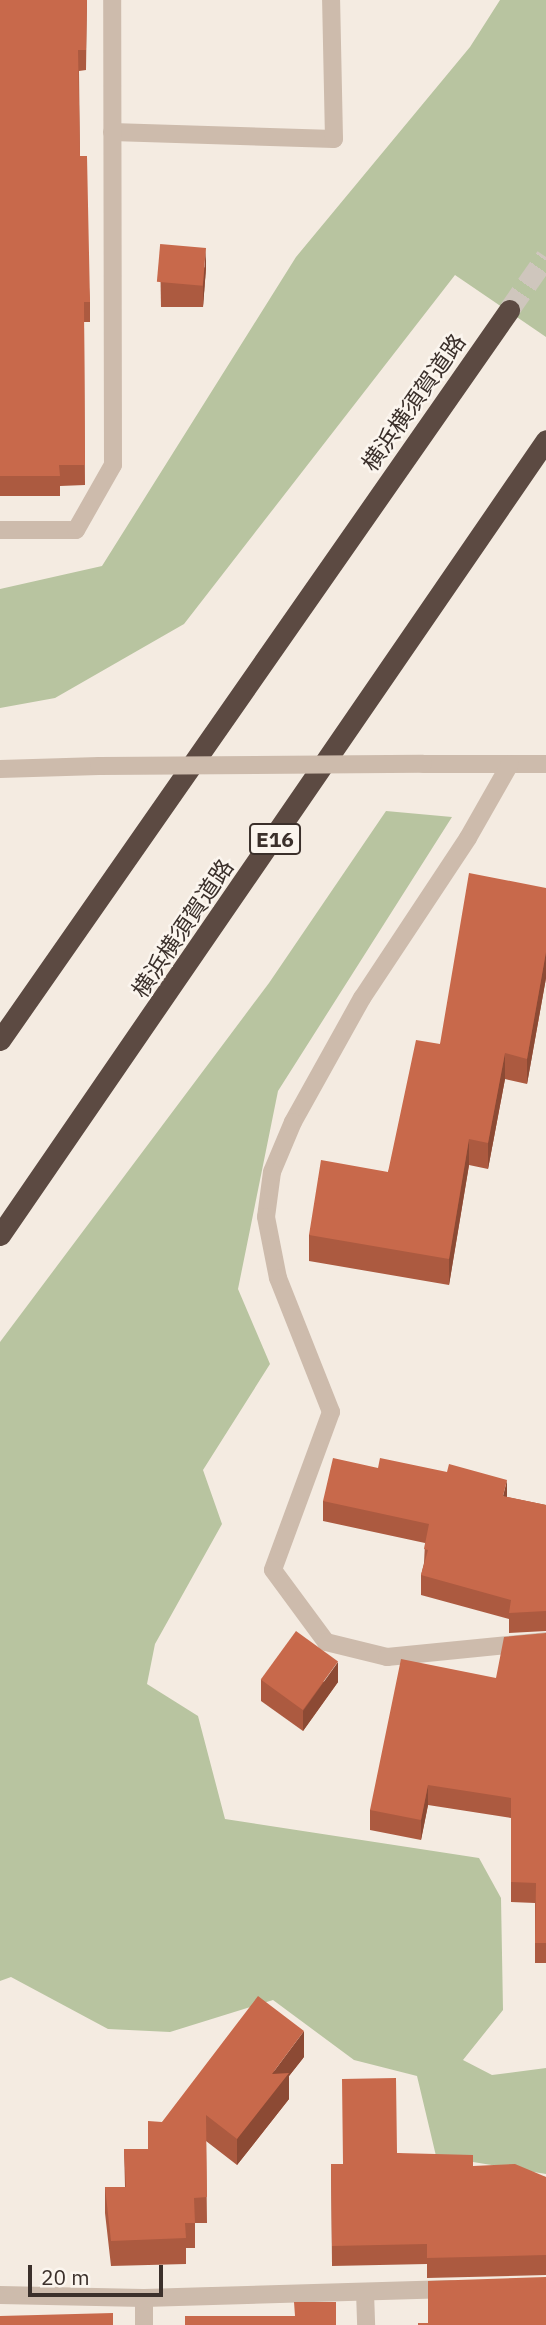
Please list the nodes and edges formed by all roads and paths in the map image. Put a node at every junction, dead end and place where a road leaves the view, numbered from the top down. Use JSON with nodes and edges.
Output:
{"nodes":[{"id":1,"x":112,"y":0,"type":"edge"},
{"id":2,"x":331,"y":0,"type":"edge"},
{"id":3,"x":112,"y":132,"type":"junction"},
{"id":4,"x":509,"y":310,"type":"tunnel mouth"},
{"id":5,"x":546,"y":440,"type":"edge"},
{"id":6,"x":0,"y":530,"type":"edge"},
{"id":7,"x":510,"y":764,"type":"junction"},
{"id":8,"x":546,"y":764,"type":"edge"},
{"id":9,"x":0,"y":769,"type":"edge"},
{"id":10,"x":0,"y":1040,"type":"edge"},
{"id":11,"x":0,"y":1236,"type":"edge"},
{"id":12,"x":546,"y":1641,"type":"edge"},
{"id":13,"x":477,"y":2289,"type":"edge"},
{"id":14,"x":365,"y":2292,"type":"junction"},
{"id":15,"x":0,"y":2295,"type":"edge"},
{"id":16,"x":144,"y":2298,"type":"junction"},
{"id":17,"x":144,"y":2325,"type":"edge"},
{"id":18,"x":366,"y":2325,"type":"edge"}],
"edges":[{"from":1,"to":3,"type":"street"},
{"from":2,"to":3,"type":"street"},
{"from":3,"to":6,"type":"street"},
{"from":4,"to":10,"type":"highway","name":"横浜横須賀道路"},
{"from":5,"to":11,"type":"highway","name":"横浜横須賀道路","number":"E16"},
{"from":7,"to":8,"type":"street"},
{"from":7,"to":9,"type":"street","bridge":true},
{"from":7,"to":12,"type":"street"},
{"from":13,"to":14,"type":"street"},
{"from":14,"to":16,"type":"street"},
{"from":14,"to":18,"type":"street"},
{"from":15,"to":16,"type":"street"},
{"from":16,"to":17,"type":"street"}]}
